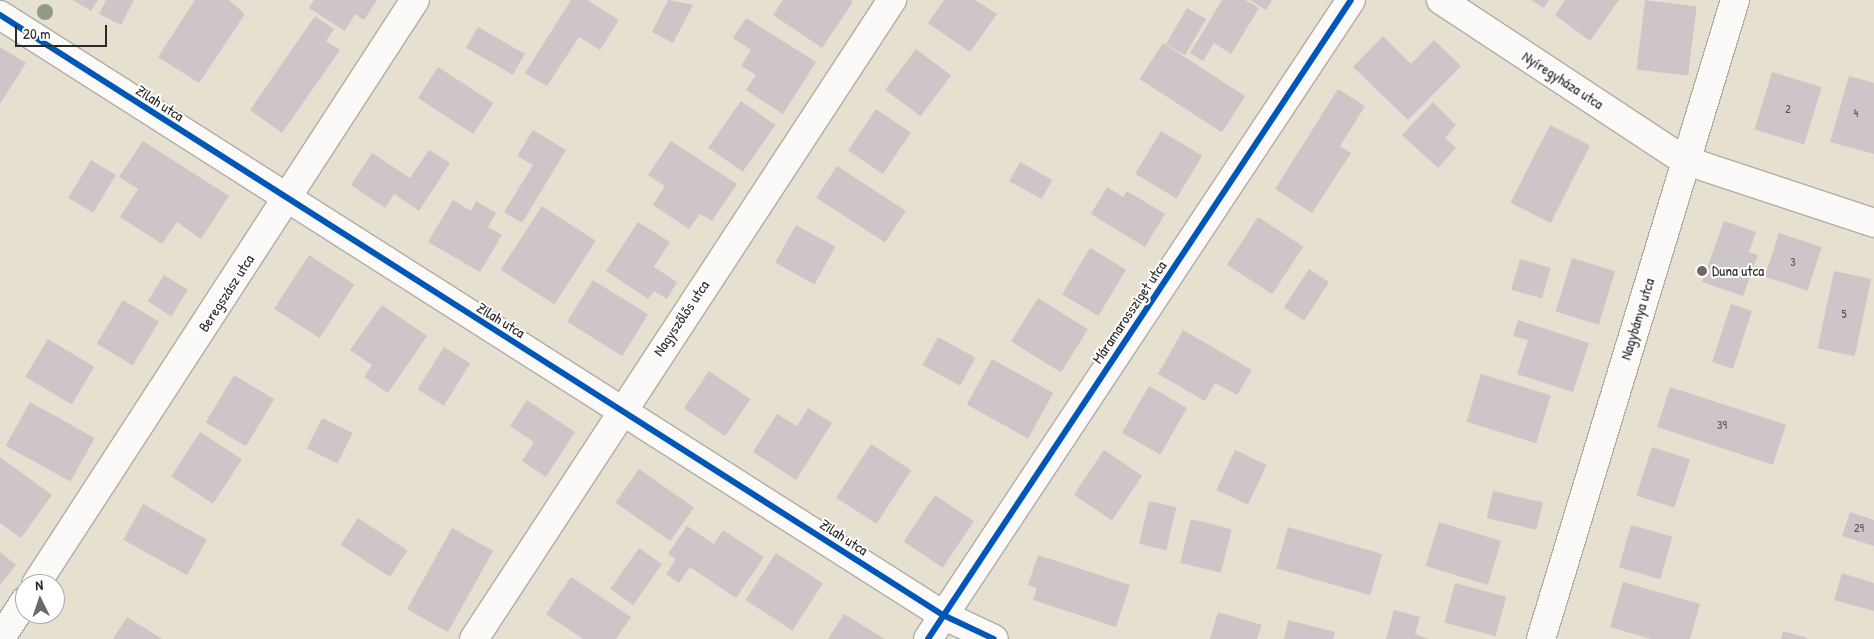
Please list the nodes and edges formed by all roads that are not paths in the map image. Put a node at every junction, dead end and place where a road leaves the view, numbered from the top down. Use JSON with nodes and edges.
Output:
{"nodes":[{"id":1,"x":415,"y":0,"type":"edge"},
{"id":2,"x":892,"y":0,"type":"edge"},
{"id":3,"x":1351,"y":0,"type":"edge"},
{"id":4,"x":1441,"y":0,"type":"edge"},
{"id":5,"x":1735,"y":0,"type":"edge"},
{"id":6,"x":0,"y":15,"type":"edge"},
{"id":7,"x":1684,"y":160,"type":"junction"},
{"id":8,"x":287,"y":200,"type":"junction"},
{"id":9,"x":1874,"y":223,"type":"edge"},
{"id":10,"x":620,"y":410,"type":"junction"},
{"id":11,"x":43,"y":574,"type":"edge"},
{"id":12,"x":943,"y":615,"type":"junction"},
{"id":13,"x":15,"y":616,"type":"edge"},
{"id":14,"x":0,"y":639,"type":"edge"},
{"id":15,"x":474,"y":639,"type":"edge"},
{"id":16,"x":928,"y":639,"type":"edge"},
{"id":17,"x":994,"y":639,"type":"edge"},
{"id":18,"x":1541,"y":639,"type":"edge"}],
"edges":[{"from":1,"to":8,"type":"street","name":"Beregszász utca"},
{"from":2,"to":10,"type":"street","name":"Nagyszőlős utca"},
{"from":3,"to":12,"type":"street","name":"Máramarossziget utca"},
{"from":4,"to":7,"type":"street","name":"Nyíregyháza utca"},
{"from":5,"to":7,"type":"street","name":"Nagybánya utca"},
{"from":6,"to":8,"type":"street","name":"Zilah utca"},
{"from":7,"to":9,"type":"street"},
{"from":7,"to":18,"type":"street","name":"Nagybánya utca"},
{"from":8,"to":10,"type":"street","name":"Zilah utca"},
{"from":8,"to":11,"type":"street","name":"Beregszász utca"},
{"from":10,"to":12,"type":"street","name":"Zilah utca"},
{"from":10,"to":15,"type":"street","name":"Nagyszőlős utca"},
{"from":12,"to":16,"type":"street","name":"Máramarossziget utca"},
{"from":12,"to":17,"type":"street","name":"Zilah utca"},
{"from":13,"to":14,"type":"street"}]}
